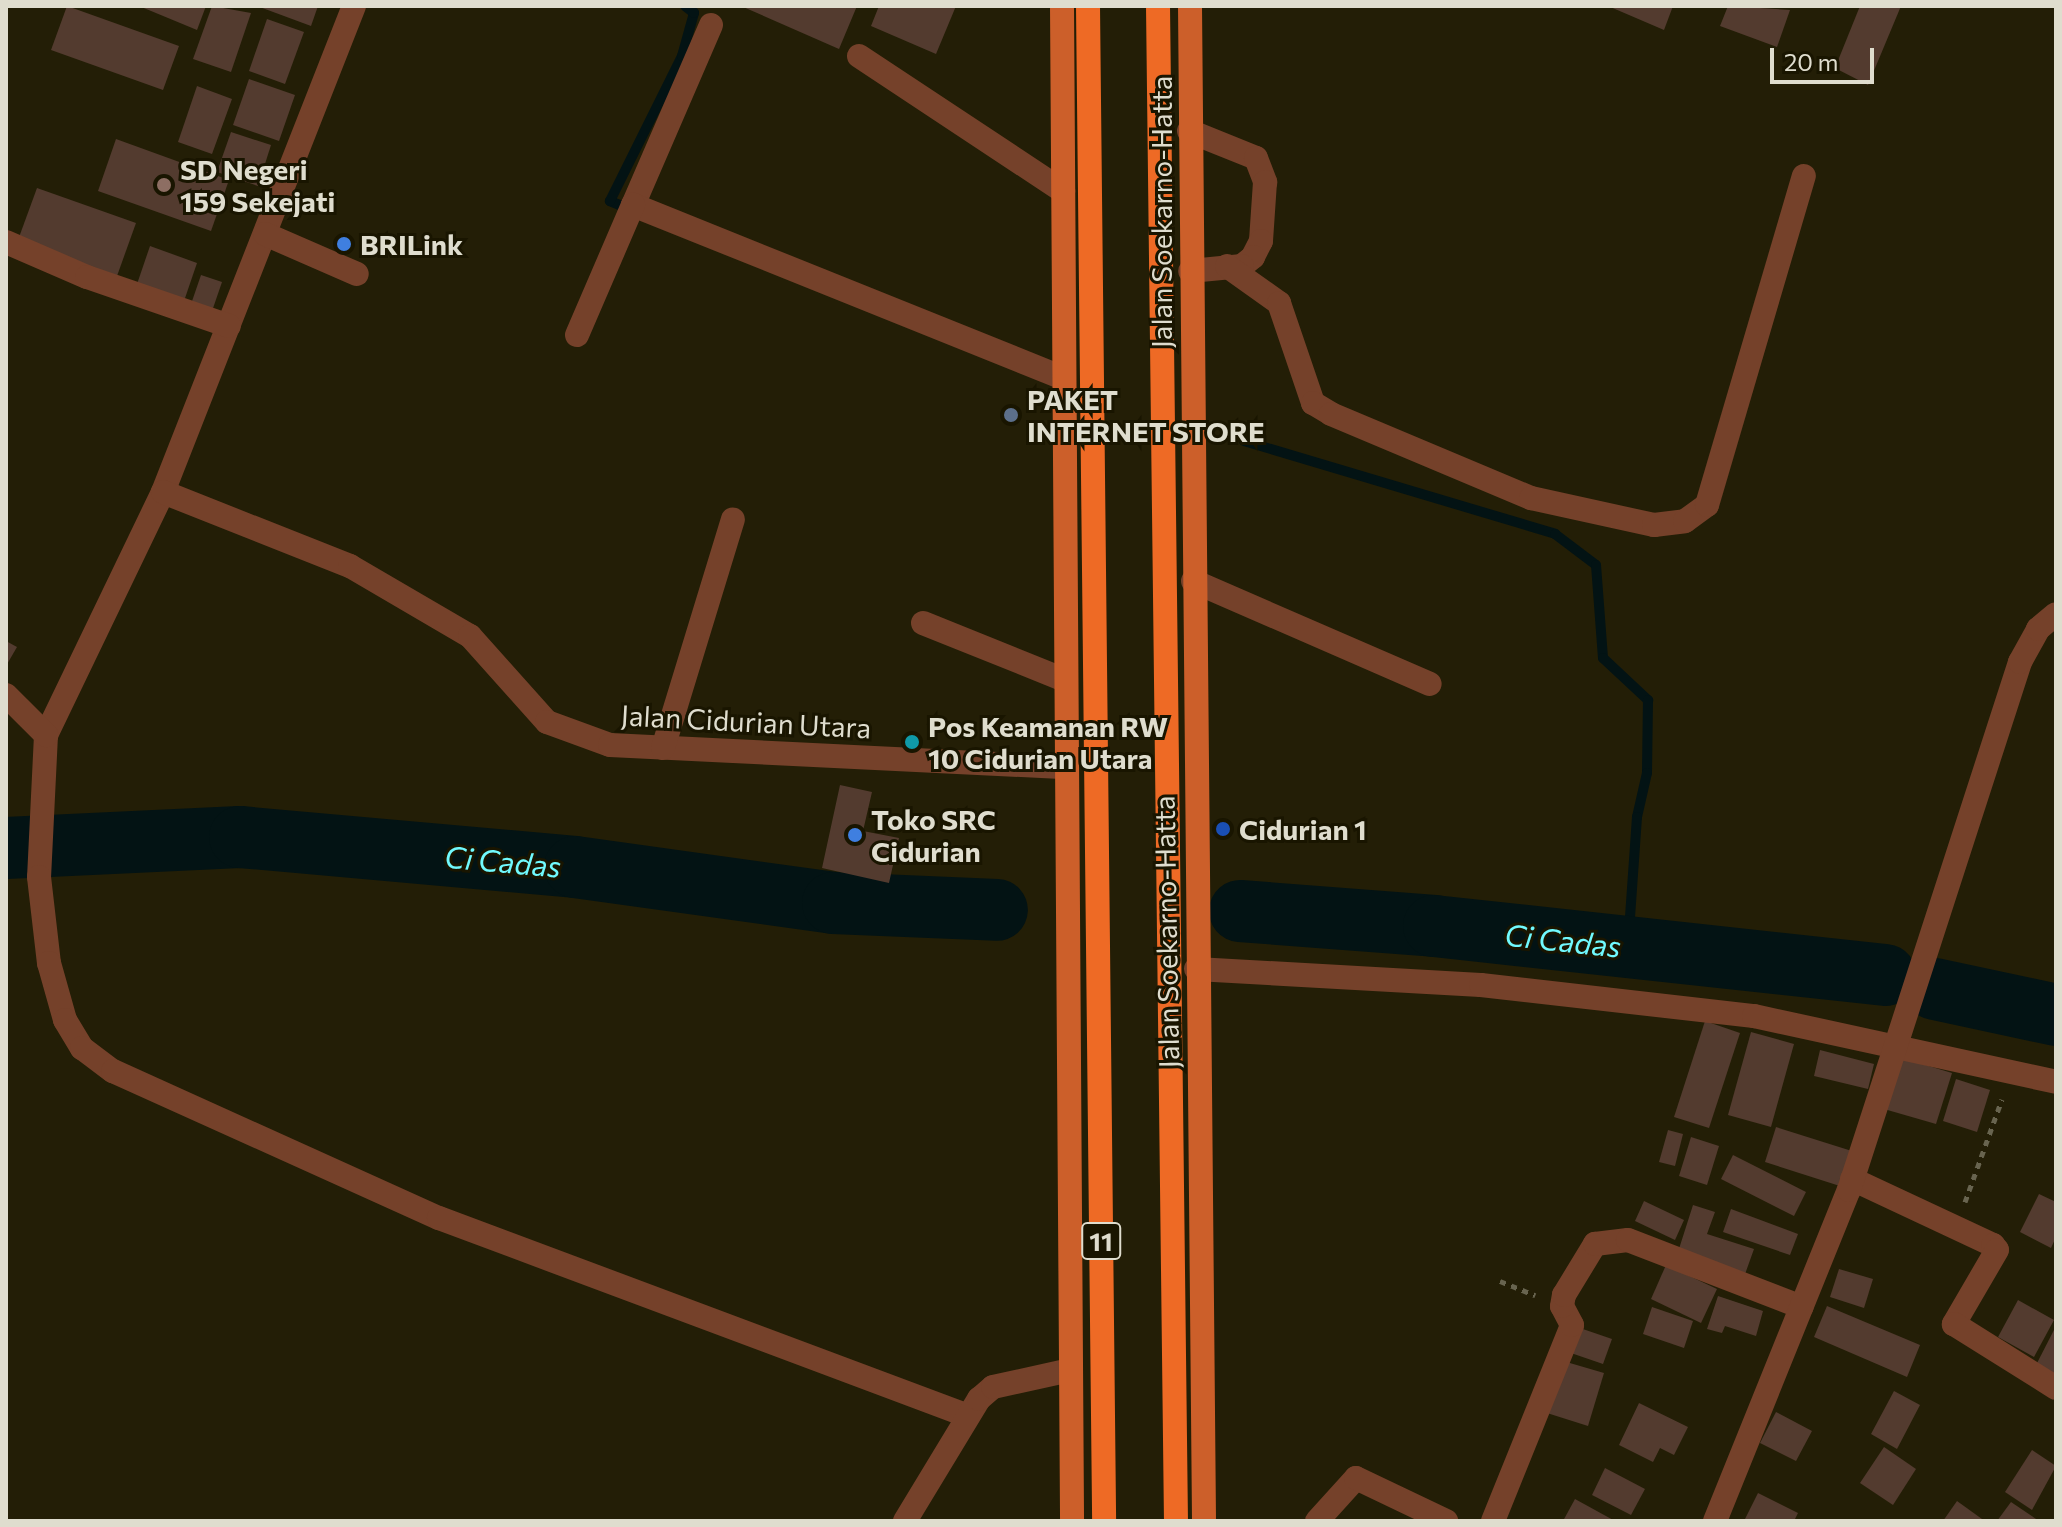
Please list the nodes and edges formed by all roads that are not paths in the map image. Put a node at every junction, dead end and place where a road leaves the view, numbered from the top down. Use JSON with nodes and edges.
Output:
{"nodes":[{"id":1,"x":354,"y":6,"type":"edge"},
{"id":2,"x":1062,"y":6,"type":"edge"},
{"id":3,"x":1088,"y":6,"type":"edge"},
{"id":4,"x":1158,"y":6,"type":"edge"},
{"id":5,"x":1190,"y":6,"type":"edge"},
{"id":6,"x":711,"y":25,"type":"dead end"},
{"id":7,"x":859,"y":56,"type":"dead end"},
{"id":8,"x":1189,"y":131,"type":"junction"},
{"id":9,"x":1804,"y":176,"type":"dead end"},
{"id":10,"x":1063,"y":191,"type":"junction"},
{"id":11,"x":633,"y":205,"type":"junction"},
{"id":12,"x":265,"y":234,"type":"junction"},
{"id":13,"x":6,"y":242,"type":"edge"},
{"id":14,"x":1227,"y":266,"type":"junction"},
{"id":15,"x":1190,"y":271,"type":"junction"},
{"id":16,"x":357,"y":274,"type":"dead end"},
{"id":17,"x":229,"y":326,"type":"junction"},
{"id":18,"x":577,"y":335,"type":"dead end"},
{"id":19,"x":1064,"y":378,"type":"junction"},
{"id":20,"x":163,"y":492,"type":"junction"},
{"id":21,"x":733,"y":519,"type":"dead end"},
{"id":22,"x":1193,"y":581,"type":"junction"},
{"id":23,"x":2056,"y":614,"type":"edge"},
{"id":24,"x":923,"y":623,"type":"dead end"},
{"id":25,"x":1065,"y":680,"type":"junction"},
{"id":26,"x":1430,"y":684,"type":"dead end"},
{"id":27,"x":6,"y":695,"type":"edge"},
{"id":28,"x":46,"y":735,"type":"junction"},
{"id":29,"x":663,"y":748,"type":"junction"},
{"id":30,"x":1066,"y":767,"type":"junction"},
{"id":31,"x":1196,"y":961,"type":"junction"},
{"id":32,"x":1893,"y":1043,"type":"junction"},
{"id":33,"x":2056,"y":1082,"type":"edge"},
{"id":34,"x":1852,"y":1179,"type":"junction"},
{"id":35,"x":1802,"y":1307,"type":"junction"},
{"id":36,"x":1070,"y":1370,"type":"junction"},
{"id":37,"x":2056,"y":1388,"type":"edge"},
{"id":38,"x":966,"y":1415,"type":"junction"},
{"id":39,"x":905,"y":1521,"type":"edge"},
{"id":40,"x":1072,"y":1521,"type":"edge"},
{"id":41,"x":1104,"y":1521,"type":"edge"},
{"id":42,"x":1176,"y":1521,"type":"edge"},
{"id":43,"x":1204,"y":1521,"type":"edge"},
{"id":44,"x":1317,"y":1521,"type":"edge"},
{"id":45,"x":1446,"y":1521,"type":"edge"},
{"id":46,"x":1493,"y":1521,"type":"edge"},
{"id":47,"x":1715,"y":1521,"type":"edge"}],
"edges":[{"from":1,"to":12,"type":"street"},
{"from":2,"to":10,"type":"main road"},
{"from":3,"to":41,"type":"highway","number":"11"},
{"from":4,"to":42,"type":"highway","name":"Jalan Soekarno-Hatta"},
{"from":5,"to":8,"type":"main road","name":"Jalan Soekarno-Hatta"},
{"from":6,"to":11,"type":"street"},
{"from":7,"to":10,"type":"street"},
{"from":8,"to":14,"type":"street"},
{"from":8,"to":15,"type":"main road","name":"Jalan Soekarno-Hatta"},
{"from":9,"to":14,"type":"street"},
{"from":10,"to":19,"type":"main road"},
{"from":11,"to":18,"type":"street"},
{"from":11,"to":19,"type":"street"},
{"from":12,"to":16,"type":"street"},
{"from":12,"to":17,"type":"street"},
{"from":13,"to":17,"type":"street"},
{"from":14,"to":15,"type":"street"},
{"from":15,"to":22,"type":"main road","name":"Jalan Soekarno-Hatta"},
{"from":17,"to":20,"type":"street"},
{"from":19,"to":25,"type":"main road"},
{"from":20,"to":28,"type":"street"},
{"from":20,"to":29,"type":"street","name":"Jalan Cidurian Utara"},
{"from":21,"to":29,"type":"street"},
{"from":22,"to":26,"type":"street"},
{"from":22,"to":31,"type":"main road","name":"Jalan Soekarno-Hatta"},
{"from":23,"to":32,"type":"street"},
{"from":24,"to":25,"type":"street"},
{"from":25,"to":30,"type":"main road"},
{"from":27,"to":28,"type":"street"},
{"from":28,"to":38,"type":"street"},
{"from":29,"to":30,"type":"street","name":"Jalan Cidurian Utara"},
{"from":30,"to":36,"type":"main road"},
{"from":31,"to":32,"type":"street"},
{"from":31,"to":43,"type":"main road","name":"Jalan Soekarno-Hatta"},
{"from":32,"to":33,"type":"street"},
{"from":32,"to":34,"type":"street"},
{"from":34,"to":35,"type":"street"},
{"from":34,"to":37,"type":"street"},
{"from":35,"to":46,"type":"street"},
{"from":35,"to":47,"type":"street"},
{"from":36,"to":38,"type":"street"},
{"from":36,"to":40,"type":"main road"},
{"from":38,"to":39,"type":"street"},
{"from":44,"to":45,"type":"street"}]}
